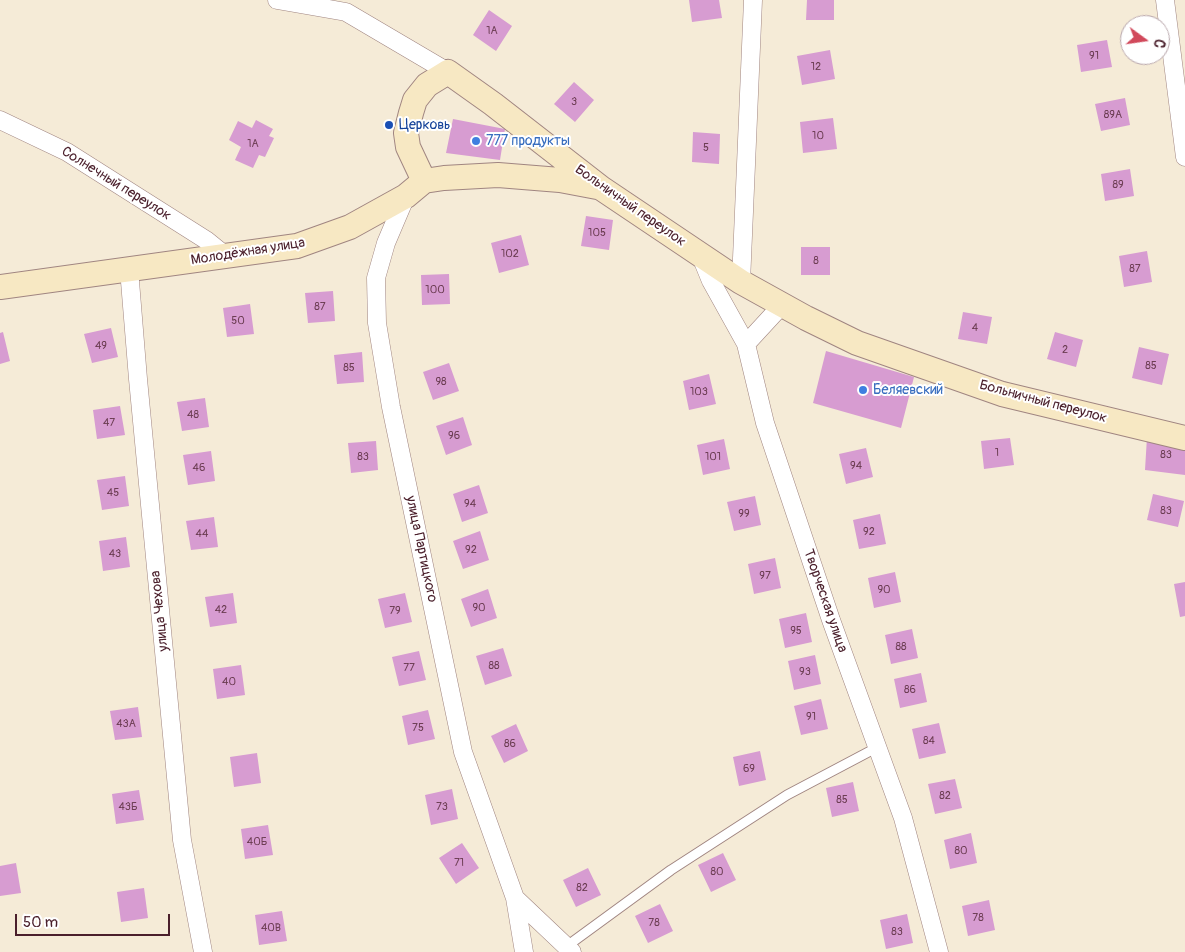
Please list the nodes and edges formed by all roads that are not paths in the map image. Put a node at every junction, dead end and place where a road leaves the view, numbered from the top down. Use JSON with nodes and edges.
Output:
{"nodes":[{"id":1,"x":277,"y":0,"type":"edge"},
{"id":2,"x":753,"y":0,"type":"edge"},
{"id":3,"x":1165,"y":0,"type":"edge"},
{"id":4,"x":343,"y":6,"type":"edge"},
{"id":5,"x":448,"y":72,"type":"junction"},
{"id":6,"x":0,"y":120,"type":"edge"},
{"id":7,"x":1185,"y":156,"type":"edge"},
{"id":8,"x":424,"y":181,"type":"junction"},
{"id":9,"x":601,"y":188,"type":"junction"},
{"id":10,"x":406,"y":196,"type":"junction"},
{"id":11,"x":700,"y":254,"type":"junction"},
{"id":12,"x":227,"y":257,"type":"junction"},
{"id":13,"x":129,"y":269,"type":"junction"},
{"id":14,"x":741,"y":282,"type":"junction"},
{"id":15,"x":0,"y":287,"type":"edge"},
{"id":16,"x":781,"y":306,"type":"junction"},
{"id":17,"x":746,"y":344,"type":"junction"},
{"id":18,"x":1185,"y":438,"type":"edge"},
{"id":19,"x":876,"y":748,"type":"junction"},
{"id":20,"x":515,"y":898,"type":"junction"},
{"id":21,"x":569,"y":949,"type":"edge"},
{"id":22,"x":203,"y":952,"type":"edge"},
{"id":23,"x":524,"y":952,"type":"edge"},
{"id":24,"x":940,"y":952,"type":"edge"}],
"edges":[{"from":1,"to":4,"type":"street","name":"Больничный переулок"},
{"from":2,"to":14,"type":"street"},
{"from":3,"to":7,"type":"street"},
{"from":4,"to":5,"type":"street","name":"Больничный переулок"},
{"from":5,"to":8,"type":"street"},
{"from":5,"to":9,"type":"street","name":"Больничный переулок"},
{"from":6,"to":12,"type":"street","name":"Солнечный переулок"},
{"from":8,"to":9,"type":"street"},
{"from":8,"to":10,"type":"street","name":"Молодёжная улица"},
{"from":9,"to":11,"type":"street","name":"Больничный переулок"},
{"from":10,"to":12,"type":"street","name":"Молодёжная улица"},
{"from":10,"to":20,"type":"street","name":"улица Партицкого"},
{"from":11,"to":14,"type":"street","name":"Больничный переулок"},
{"from":11,"to":17,"type":"street","name":"Творческая улица"},
{"from":12,"to":13,"type":"street","name":"Молодёжная улица"},
{"from":13,"to":15,"type":"street","name":"Молодёжная улица"},
{"from":13,"to":22,"type":"street","name":"улица Чехова"},
{"from":14,"to":16,"type":"street","name":"Больничный переулок"},
{"from":16,"to":17,"type":"street"},
{"from":16,"to":18,"type":"street","name":"Больничный переулок"},
{"from":17,"to":19,"type":"street","name":"Творческая улица"},
{"from":19,"to":21,"type":"lane"},
{"from":19,"to":24,"type":"street","name":"Творческая улица"},
{"from":20,"to":21,"type":"street","name":"улица Партицкого"},
{"from":20,"to":23,"type":"street","name":"улица Партицкого"}]}
